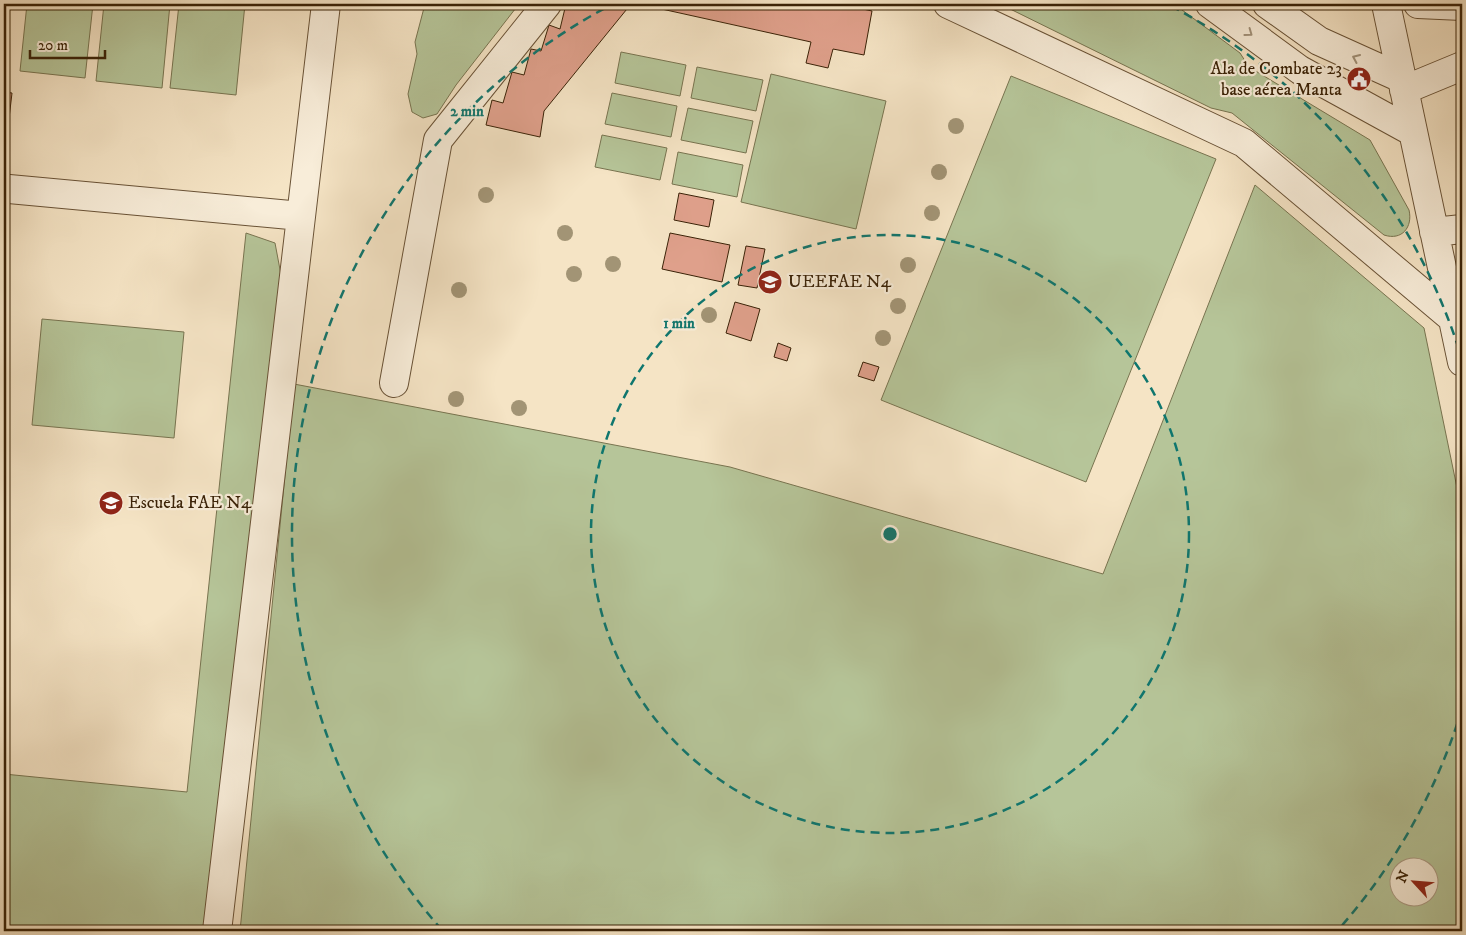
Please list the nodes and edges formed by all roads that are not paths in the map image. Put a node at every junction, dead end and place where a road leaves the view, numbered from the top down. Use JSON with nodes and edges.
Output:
{"nodes":[{"id":1,"x":326,"y":4,"type":"edge"},
{"id":2,"x":548,"y":4,"type":"edge"},
{"id":3,"x":948,"y":4,"type":"edge"},
{"id":4,"x":1210,"y":4,"type":"edge"},
{"id":5,"x":1267,"y":4,"type":"edge"},
{"id":6,"x":1386,"y":4,"type":"edge"},
{"id":7,"x":1418,"y":4,"type":"edge"},
{"id":8,"x":1462,"y":6,"type":"edge"},
{"id":9,"x":1457,"y":72,"type":"edge"},
{"id":10,"x":1403,"y":84,"type":"junction"},
{"id":11,"x":1413,"y":132,"type":"junction"},
{"id":12,"x":9,"y":189,"type":"dead end"},
{"id":13,"x":301,"y":216,"type":"junction"},
{"id":14,"x":1462,"y":229,"type":"edge"},
{"id":15,"x":1434,"y":232,"type":"junction"},
{"id":16,"x":1452,"y":318,"type":"junction"},
{"id":17,"x":1462,"y":362,"type":"edge"},
{"id":18,"x":394,"y":383,"type":"dead end"},
{"id":19,"x":218,"y":931,"type":"edge"}],
"edges":[{"from":1,"to":13,"type":"street"},
{"from":2,"to":18,"type":"street"},
{"from":3,"to":16,"type":"street"},
{"from":4,"to":11,"type":"street","one_way":true},
{"from":10,"to":5,"type":"street","one_way":true},
{"from":6,"to":10,"type":"street"},
{"from":7,"to":8,"type":"street"},
{"from":9,"to":10,"type":"street"},
{"from":10,"to":11,"type":"street"},
{"from":11,"to":15,"type":"street"},
{"from":12,"to":13,"type":"street"},
{"from":13,"to":19,"type":"street"},
{"from":14,"to":15,"type":"street"},
{"from":15,"to":16,"type":"street"},
{"from":16,"to":17,"type":"street"}]}
